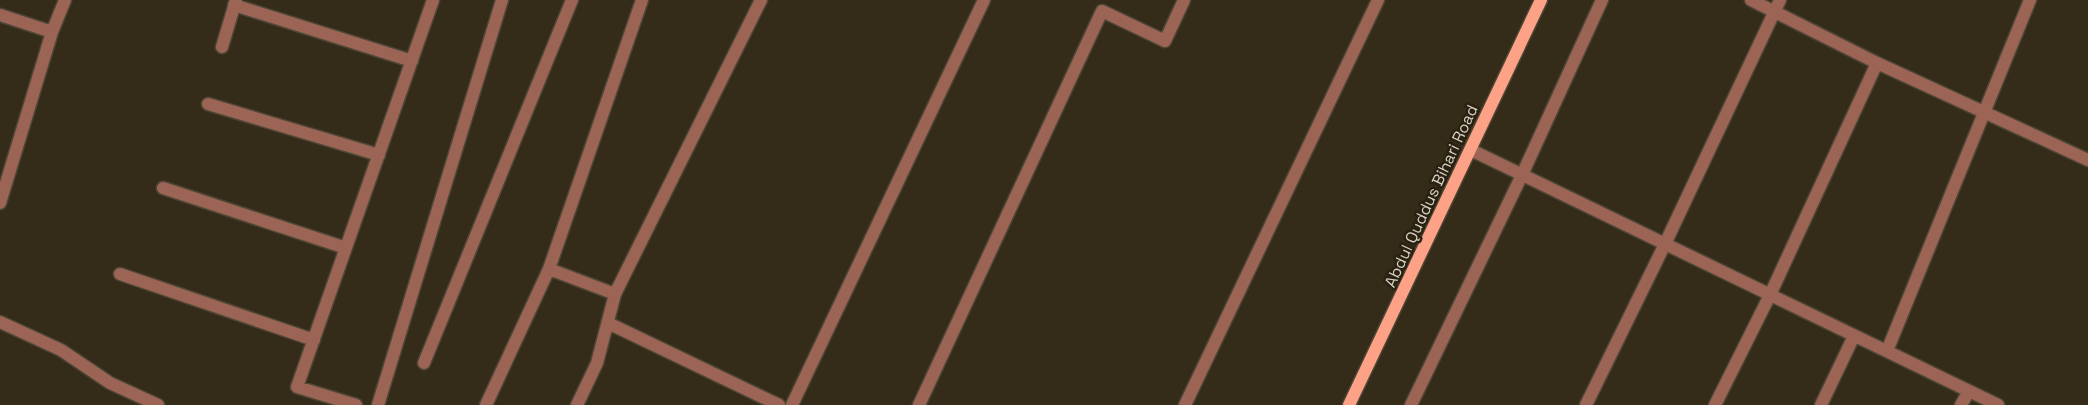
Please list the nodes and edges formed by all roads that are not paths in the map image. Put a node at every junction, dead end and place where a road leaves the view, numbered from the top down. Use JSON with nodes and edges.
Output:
{"nodes":[{"id":1,"x":65,"y":0,"type":"edge"},
{"id":2,"x":433,"y":0,"type":"edge"},
{"id":3,"x":502,"y":0,"type":"edge"},
{"id":4,"x":572,"y":0,"type":"edge"},
{"id":5,"x":642,"y":0,"type":"edge"},
{"id":6,"x":761,"y":0,"type":"edge"},
{"id":7,"x":984,"y":0,"type":"edge"},
{"id":8,"x":1184,"y":0,"type":"edge"},
{"id":9,"x":1378,"y":0,"type":"edge"},
{"id":10,"x":1541,"y":0,"type":"edge"},
{"id":11,"x":1602,"y":0,"type":"edge"},
{"id":12,"x":1752,"y":0,"type":"edge"},
{"id":13,"x":2030,"y":0,"type":"edge"},
{"id":14,"x":235,"y":2,"type":"edge"},
{"id":15,"x":1777,"y":6,"type":"edge"},
{"id":16,"x":0,"y":15,"type":"edge"},
{"id":17,"x":52,"y":32,"type":"junction"},
{"id":18,"x":222,"y":47,"type":"dead end"},
{"id":19,"x":412,"y":61,"type":"junction"},
{"id":20,"x":1877,"y":63,"type":"junction"},
{"id":21,"x":208,"y":104,"type":"dead end"},
{"id":22,"x":1985,"y":113,"type":"junction"},
{"id":23,"x":1471,"y":150,"type":"junction"},
{"id":24,"x":379,"y":155,"type":"junction"},
{"id":25,"x":2088,"y":160,"type":"edge"},
{"id":26,"x":1522,"y":175,"type":"junction"},
{"id":27,"x":163,"y":188,"type":"dead end"},
{"id":28,"x":0,"y":203,"type":"edge"},
{"id":29,"x":1665,"y":244,"type":"junction"},
{"id":30,"x":346,"y":248,"type":"junction"},
{"id":31,"x":549,"y":269,"type":"junction"},
{"id":32,"x":120,"y":274,"type":"dead end"},
{"id":33,"x":616,"y":294,"type":"junction"},
{"id":34,"x":1770,"y":295,"type":"junction"},
{"id":35,"x":0,"y":322,"type":"edge"},
{"id":36,"x":608,"y":323,"type":"junction"},
{"id":37,"x":1854,"y":336,"type":"junction"},
{"id":38,"x":314,"y":340,"type":"junction"},
{"id":39,"x":1887,"y":351,"type":"junction"},
{"id":40,"x":424,"y":363,"type":"dead end"},
{"id":41,"x":1969,"y":391,"type":"junction"},
{"id":42,"x":158,"y":405,"type":"edge"},
{"id":43,"x":356,"y":405,"type":"edge"},
{"id":44,"x":378,"y":405,"type":"edge"},
{"id":45,"x":486,"y":405,"type":"edge"},
{"id":46,"x":577,"y":405,"type":"edge"},
{"id":47,"x":779,"y":405,"type":"edge"},
{"id":48,"x":792,"y":405,"type":"edge"},
{"id":49,"x":919,"y":405,"type":"edge"},
{"id":50,"x":1184,"y":405,"type":"edge"},
{"id":51,"x":1349,"y":405,"type":"edge"},
{"id":52,"x":1410,"y":405,"type":"edge"},
{"id":53,"x":1586,"y":405,"type":"edge"},
{"id":54,"x":1715,"y":405,"type":"edge"},
{"id":55,"x":1821,"y":405,"type":"edge"},
{"id":56,"x":1962,"y":405,"type":"edge"},
{"id":57,"x":1998,"y":405,"type":"edge"}],
"edges":[{"from":1,"to":17,"type":"street"},
{"from":2,"to":19,"type":"street"},
{"from":3,"to":44,"type":"street"},
{"from":4,"to":40,"type":"street"},
{"from":5,"to":31,"type":"street"},
{"from":6,"to":33,"type":"street"},
{"from":7,"to":48,"type":"street"},
{"from":8,"to":49,"type":"street"},
{"from":9,"to":50,"type":"street"},
{"from":10,"to":23,"type":"main road","name":"Abdul Quddus Bihari Road"},
{"from":11,"to":26,"type":"street"},
{"from":12,"to":15,"type":"street"},
{"from":13,"to":22,"type":"street"},
{"from":14,"to":18,"type":"street"},
{"from":14,"to":19,"type":"street"},
{"from":15,"to":20,"type":"street"},
{"from":15,"to":29,"type":"street"},
{"from":16,"to":17,"type":"street"},
{"from":17,"to":28,"type":"street"},
{"from":19,"to":24,"type":"street"},
{"from":20,"to":22,"type":"street"},
{"from":20,"to":34,"type":"street"},
{"from":21,"to":24,"type":"street"},
{"from":22,"to":25,"type":"street"},
{"from":22,"to":39,"type":"street"},
{"from":23,"to":26,"type":"street"},
{"from":23,"to":51,"type":"main road","name":"Abdul Quddus Bihari Road"},
{"from":24,"to":30,"type":"street"},
{"from":26,"to":29,"type":"street"},
{"from":26,"to":52,"type":"street"},
{"from":27,"to":30,"type":"street"},
{"from":29,"to":34,"type":"street"},
{"from":29,"to":53,"type":"street"},
{"from":30,"to":38,"type":"street"},
{"from":31,"to":33,"type":"street"},
{"from":31,"to":45,"type":"street"},
{"from":32,"to":38,"type":"street"},
{"from":33,"to":36,"type":"street"},
{"from":34,"to":37,"type":"street"},
{"from":34,"to":54,"type":"street"},
{"from":35,"to":42,"type":"street"},
{"from":36,"to":46,"type":"street"},
{"from":36,"to":47,"type":"street"},
{"from":37,"to":39,"type":"street"},
{"from":37,"to":55,"type":"street"},
{"from":38,"to":43,"type":"street"},
{"from":39,"to":41,"type":"street"},
{"from":41,"to":56,"type":"street"},
{"from":41,"to":57,"type":"street"}]}
